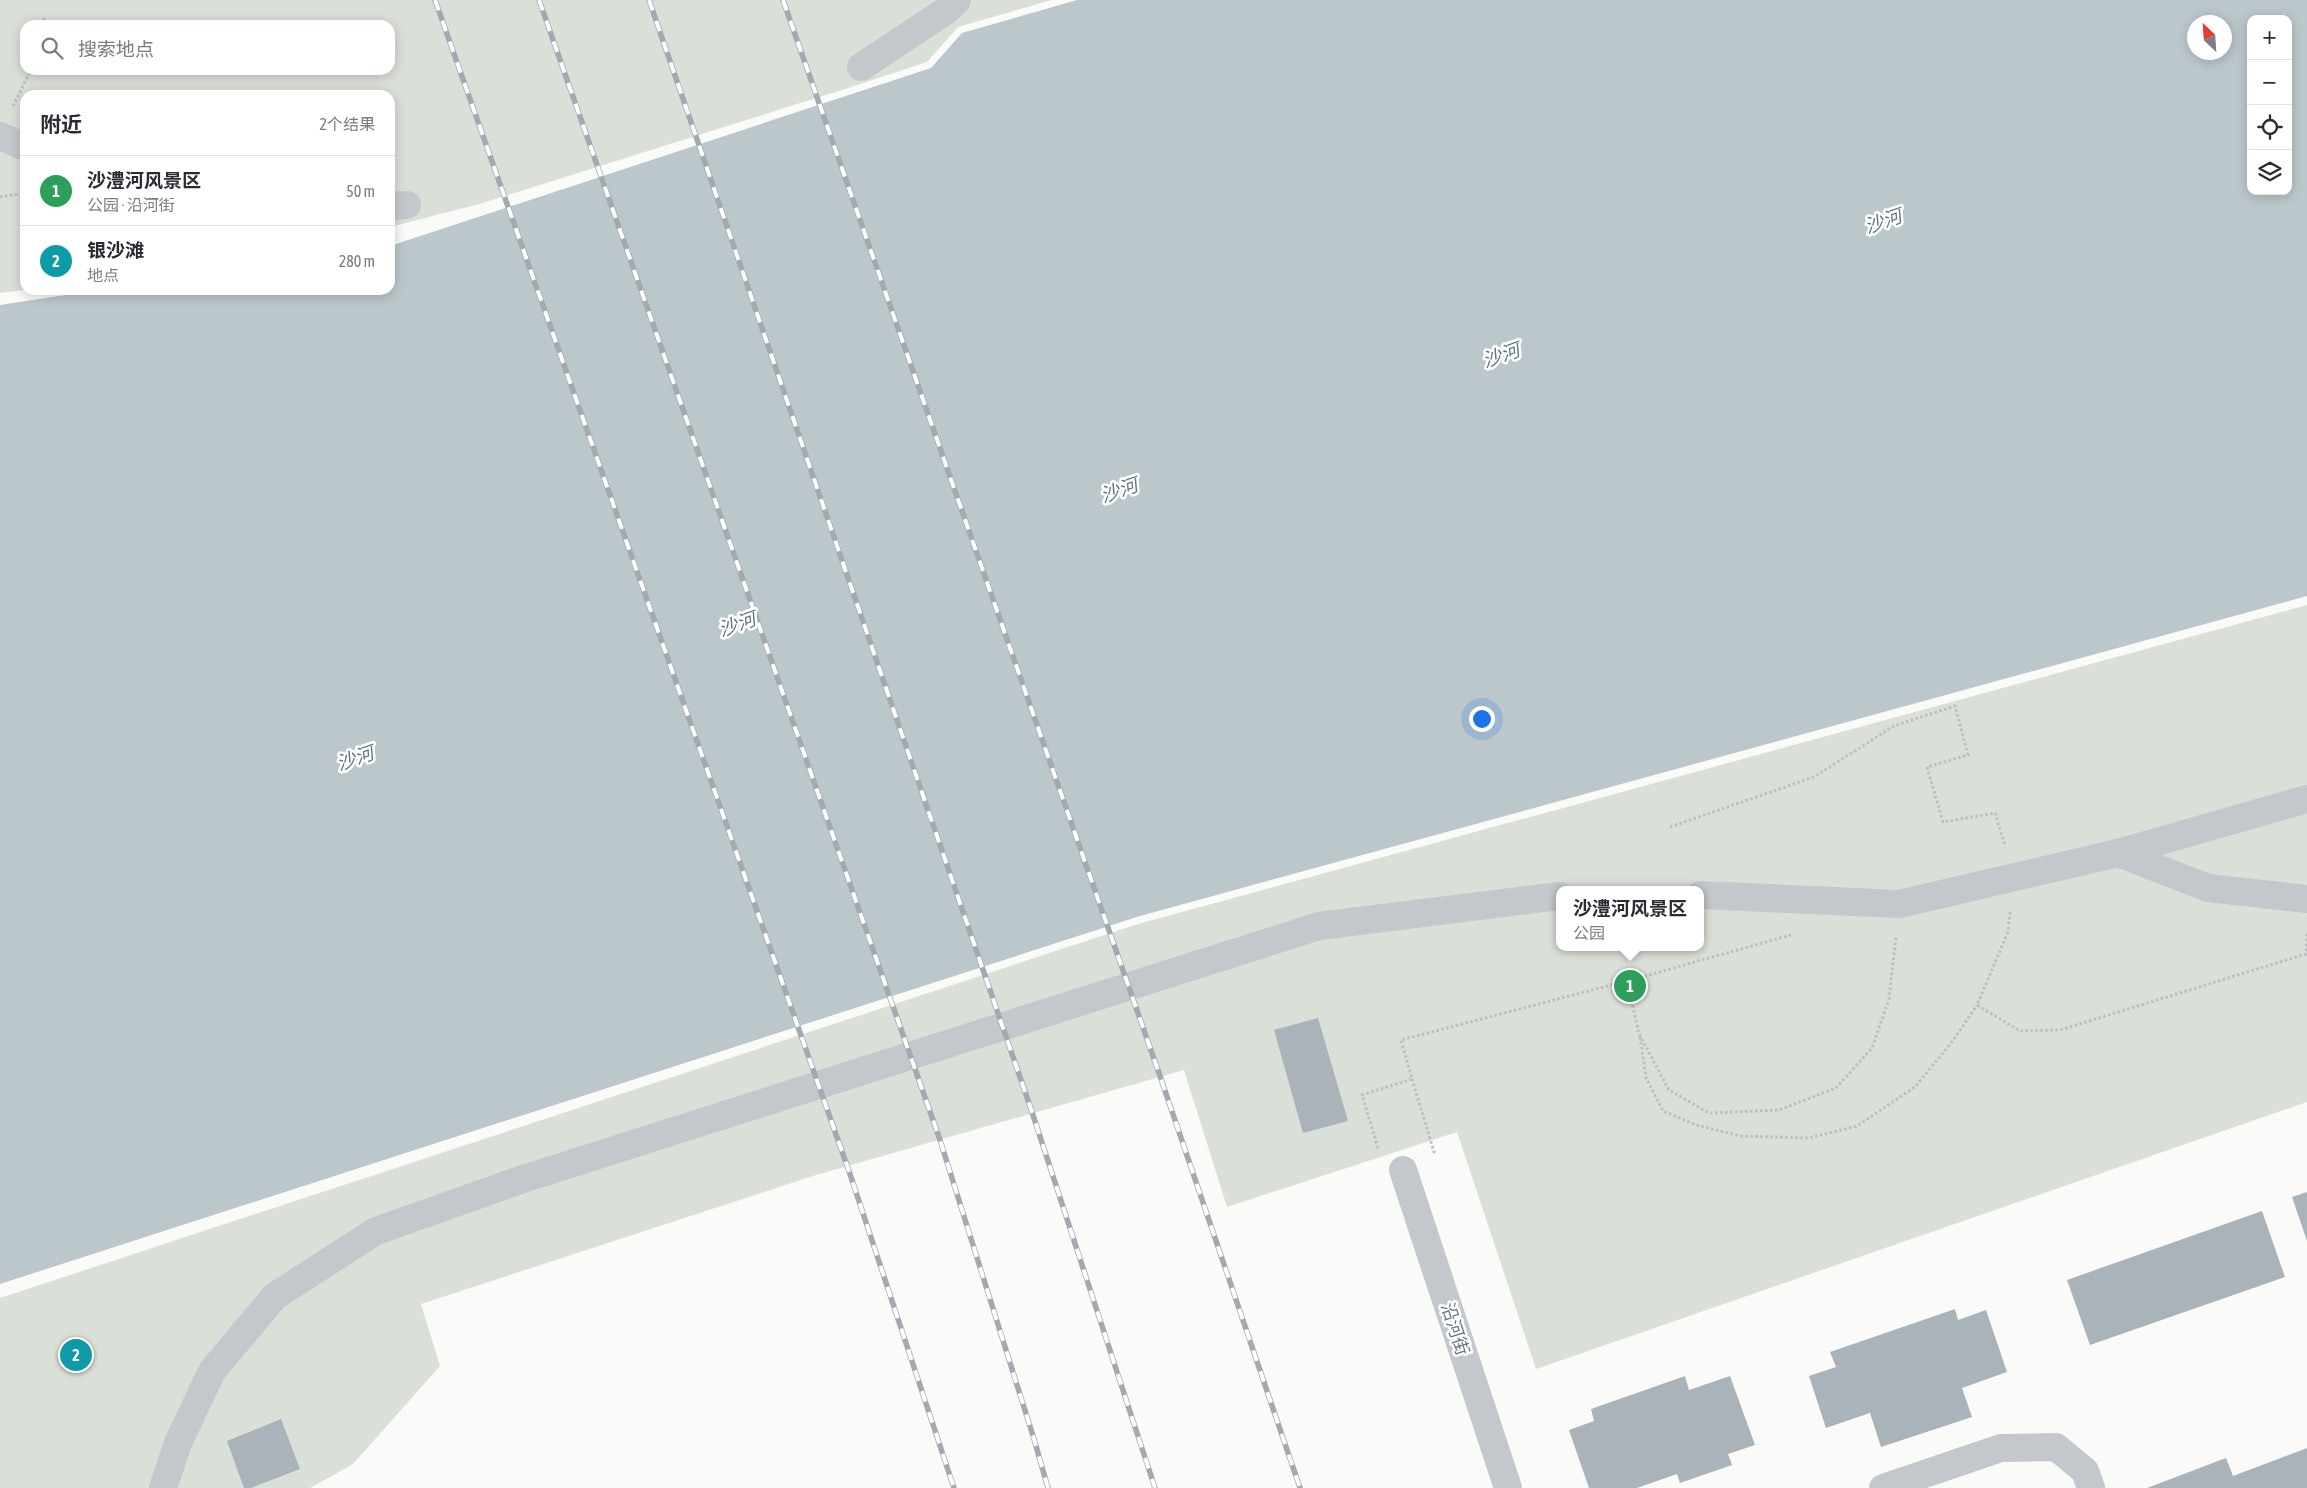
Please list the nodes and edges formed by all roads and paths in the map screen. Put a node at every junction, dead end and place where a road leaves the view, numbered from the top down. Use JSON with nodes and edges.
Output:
{"nodes":[{"id":1,"x":957,"y":0,"type":"edge"},
{"id":2,"x":45,"y":16,"type":"dead end"},
{"id":3,"x":44,"y":20,"type":"edge"},
{"id":4,"x":861,"y":67,"type":"dead end"},
{"id":5,"x":29,"y":75,"type":"edge"},
{"id":6,"x":21,"y":90,"type":"edge"},
{"id":7,"x":20,"y":92,"type":"edge"},
{"id":8,"x":4,"y":125,"type":"edge"},
{"id":9,"x":20,"y":142,"type":"edge"},
{"id":10,"x":20,"y":194,"type":"edge"},
{"id":11,"x":0,"y":197,"type":"edge"},
{"id":12,"x":2307,"y":799,"type":"edge"},
{"id":13,"x":1670,"y":827,"type":"dead end"},
{"id":14,"x":2118,"y":853,"type":"junction"},
{"id":15,"x":2015,"y":878,"type":"junction"},
{"id":16,"x":1704,"y":895,"type":"edge"},
{"id":17,"x":1556,"y":896,"type":"edge"},
{"id":18,"x":2307,"y":899,"type":"edge"},
{"id":19,"x":1900,"y":904,"type":"junction"},
{"id":20,"x":2307,"y":926,"type":"edge"},
{"id":21,"x":1796,"y":933,"type":"dead end"},
{"id":22,"x":1627,"y":981,"type":"junction"},
{"id":23,"x":1978,"y":1005,"type":"junction"},
{"id":24,"x":1639,"y":1034,"type":"junction"},
{"id":25,"x":1412,"y":1079,"type":"junction"},
{"id":26,"x":1403,"y":1170,"type":"junction"},
{"id":27,"x":163,"y":1488,"type":"edge"},
{"id":28,"x":1508,"y":1488,"type":"edge"},
{"id":29,"x":1883,"y":1488,"type":"edge"},
{"id":30,"x":2091,"y":1488,"type":"edge"}],
"edges":[{"from":1,"to":4,"type":"street"},
{"from":2,"to":3,"type":"path"},
{"from":5,"to":6,"type":"path"},
{"from":7,"to":8,"type":"path"},
{"from":8,"to":9,"type":"street"},
{"from":10,"to":11,"type":"path"},
{"from":12,"to":14,"type":"street"},
{"from":13,"to":15,"type":"path"},
{"from":14,"to":15,"type":"street"},
{"from":14,"to":18,"type":"street"},
{"from":15,"to":19,"type":"street"},
{"from":15,"to":23,"type":"path"},
{"from":16,"to":19,"type":"street"},
{"from":17,"to":27,"type":"street"},
{"from":19,"to":24,"type":"path"},
{"from":20,"to":23,"type":"path"},
{"from":21,"to":22,"type":"path"},
{"from":22,"to":24,"type":"path"},
{"from":22,"to":25,"type":"path"},
{"from":23,"to":24,"type":"path"},
{"from":25,"to":26,"type":"path"},
{"from":25,"to":26,"type":"path"},
{"from":26,"to":28,"type":"street","name":"沿河街"},
{"from":29,"to":30,"type":"street"}]}
